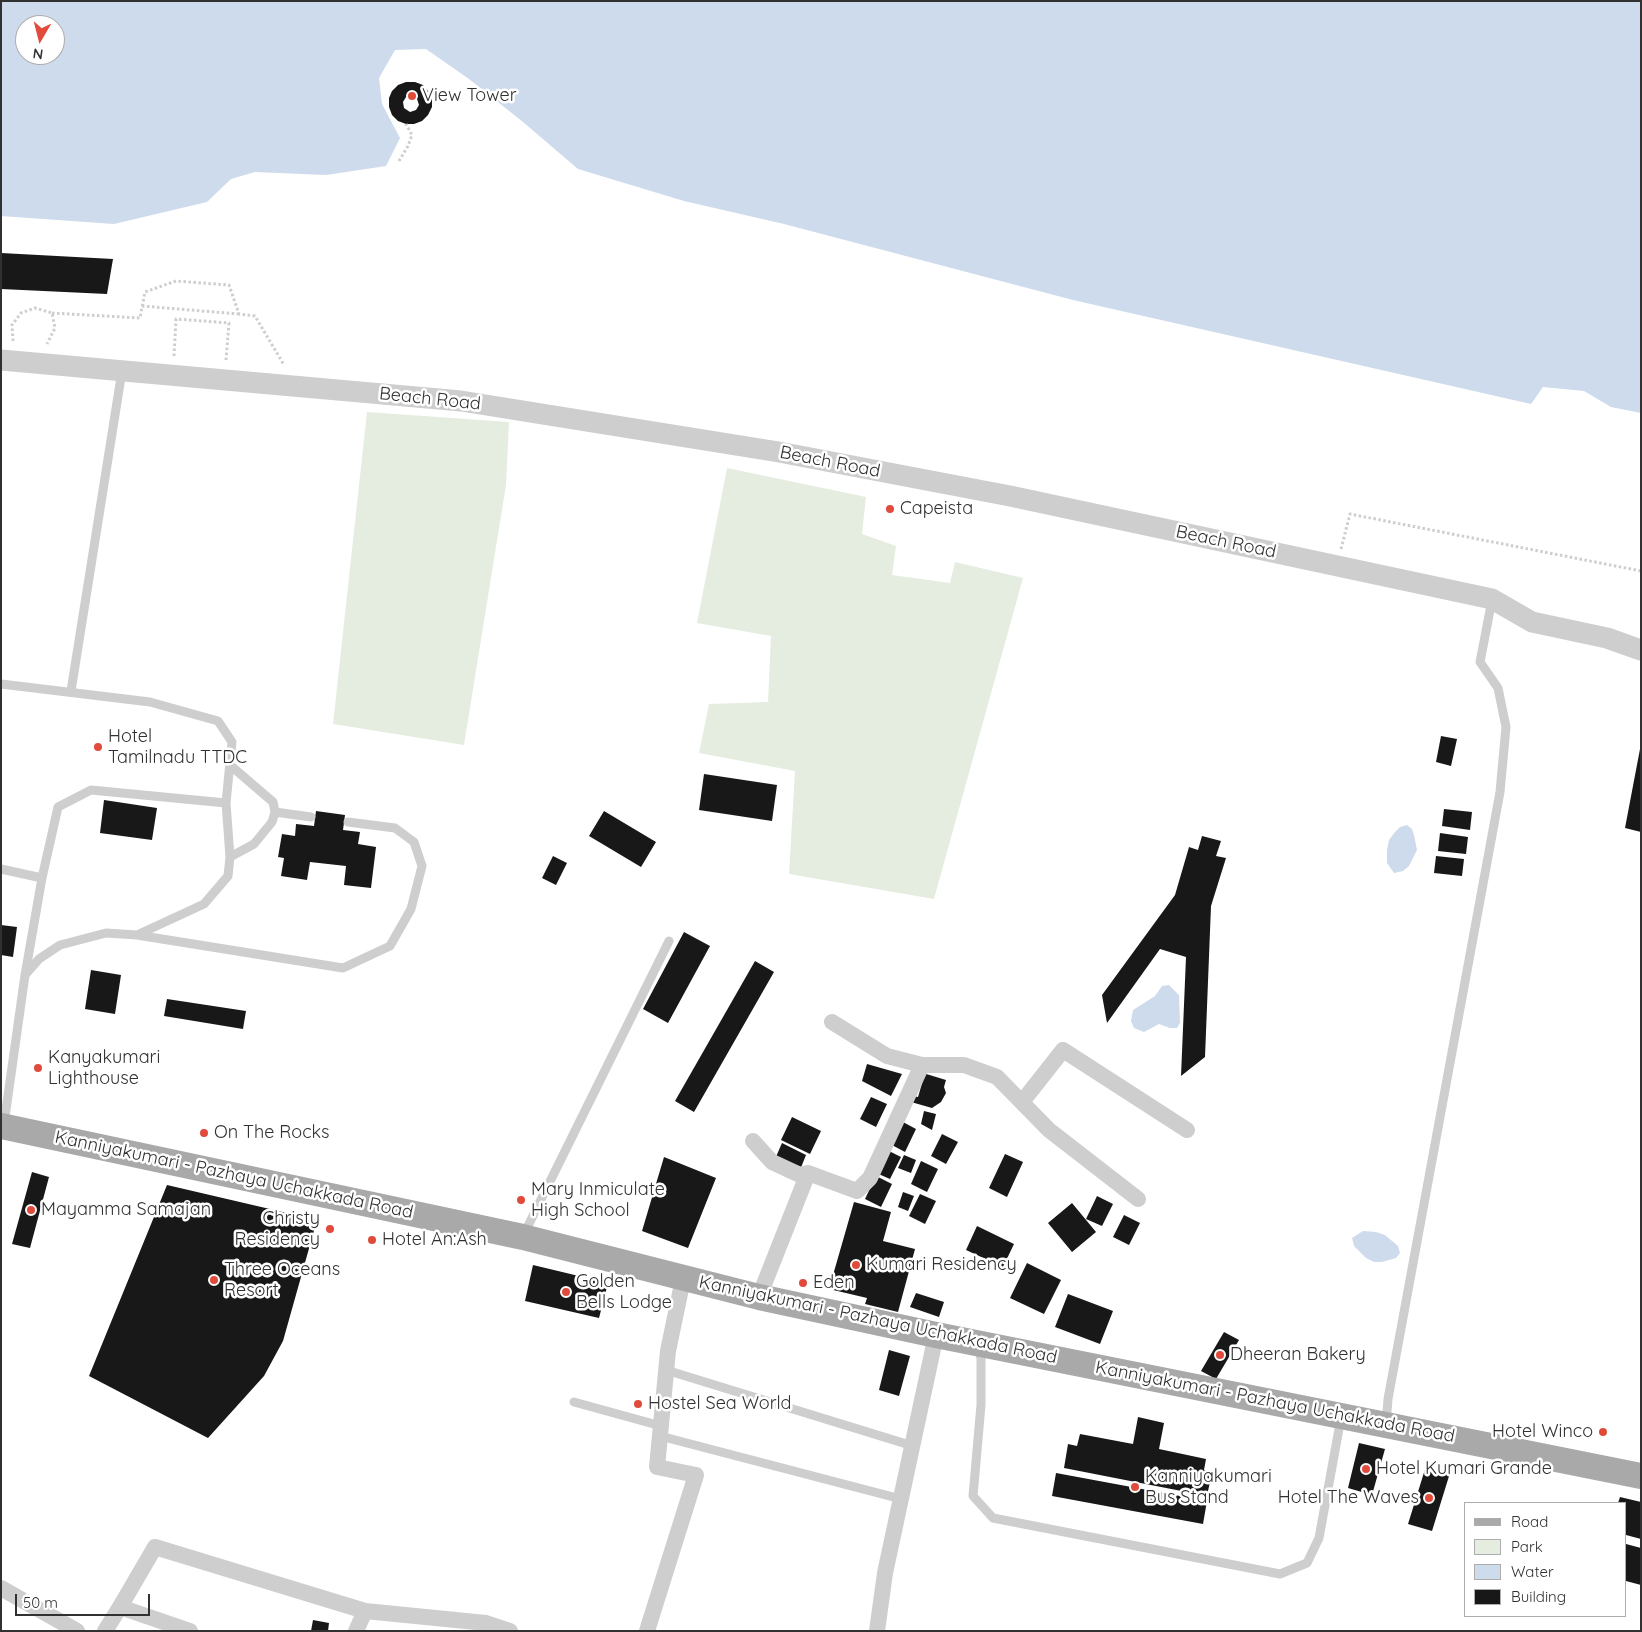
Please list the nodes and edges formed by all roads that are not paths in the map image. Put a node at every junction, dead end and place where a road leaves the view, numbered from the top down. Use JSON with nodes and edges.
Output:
{"nodes":[{"id":1,"x":1,"y":360,"type":"edge"},
{"id":2,"x":122,"y":371,"type":"junction"},
{"id":3,"x":1492,"y":599,"type":"junction"},
{"id":4,"x":1641,"y":650,"type":"edge"},
{"id":5,"x":1,"y":684,"type":"edge"},
{"id":6,"x":70,"y":691,"type":"junction"},
{"id":7,"x":230,"y":765,"type":"junction"},
{"id":8,"x":226,"y":803,"type":"junction"},
{"id":9,"x":275,"y":812,"type":"junction"},
{"id":10,"x":311,"y":817,"type":"dead end"},
{"id":11,"x":348,"y":822,"type":"dead end"},
{"id":12,"x":230,"y":857,"type":"junction"},
{"id":13,"x":1,"y":869,"type":"edge"},
{"id":14,"x":42,"y":878,"type":"junction"},
{"id":15,"x":137,"y":935,"type":"junction"},
{"id":16,"x":669,"y":940,"type":"dead end"},
{"id":17,"x":24,"y":975,"type":"junction"},
{"id":18,"x":832,"y":1022,"type":"dead end"},
{"id":19,"x":922,"y":1065,"type":"junction"},
{"id":20,"x":1022,"y":1102,"type":"junction"},
{"id":21,"x":2,"y":1126,"type":"edge"},
{"id":22,"x":1187,"y":1130,"type":"dead end"},
{"id":23,"x":753,"y":1141,"type":"dead end"},
{"id":24,"x":808,"y":1173,"type":"junction"},
{"id":25,"x":1138,"y":1199,"type":"dead end"},
{"id":26,"x":523,"y":1237,"type":"junction"},
{"id":27,"x":683,"y":1279,"type":"junction"},
{"id":28,"x":760,"y":1297,"type":"junction"},
{"id":29,"x":936,"y":1334,"type":"junction"},
{"id":30,"x":976,"y":1341,"type":"junction"},
{"id":31,"x":666,"y":1370,"type":"junction"},
{"id":32,"x":574,"y":1402,"type":"dead end"},
{"id":33,"x":1342,"y":1416,"type":"junction"},
{"id":34,"x":1386,"y":1424,"type":"junction"},
{"id":35,"x":661,"y":1431,"type":"junction"},
{"id":36,"x":913,"y":1446,"type":"junction"},
{"id":37,"x":1641,"y":1476,"type":"edge"},
{"id":38,"x":901,"y":1499,"type":"junction"},
{"id":39,"x":1,"y":1588,"type":"edge"},
{"id":40,"x":120,"y":1607,"type":"junction"},
{"id":41,"x":365,"y":1611,"type":"junction"},
{"id":42,"x":77,"y":1631,"type":"edge"},
{"id":43,"x":105,"y":1631,"type":"edge"},
{"id":44,"x":190,"y":1631,"type":"edge"},
{"id":45,"x":356,"y":1631,"type":"edge"},
{"id":46,"x":510,"y":1631,"type":"edge"},
{"id":47,"x":647,"y":1631,"type":"edge"},
{"id":48,"x":877,"y":1631,"type":"edge"}],
"edges":[{"from":1,"to":2,"type":"street","name":"Beach Road"},
{"from":2,"to":3,"type":"street","name":"Beach Road"},
{"from":2,"to":6,"type":"lane"},
{"from":3,"to":4,"type":"street","name":"Beach Road"},
{"from":3,"to":34,"type":"lane"},
{"from":5,"to":6,"type":"lane"},
{"from":6,"to":7,"type":"lane"},
{"from":7,"to":8,"type":"lane"},
{"from":7,"to":9,"type":"lane"},
{"from":8,"to":12,"type":"lane"},
{"from":8,"to":14,"type":"lane"},
{"from":9,"to":10,"type":"lane"},
{"from":9,"to":12,"type":"lane"},
{"from":11,"to":15,"type":"lane"},
{"from":12,"to":15,"type":"lane"},
{"from":13,"to":14,"type":"lane"},
{"from":14,"to":17,"type":"lane"},
{"from":15,"to":17,"type":"lane"},
{"from":16,"to":26,"type":"lane"},
{"from":17,"to":21,"type":"lane"},
{"from":18,"to":19,"type":"street"},
{"from":19,"to":20,"type":"street"},
{"from":19,"to":24,"type":"street"},
{"from":20,"to":22,"type":"street"},
{"from":20,"to":25,"type":"street"},
{"from":21,"to":26,"type":"main road","name":"Kanniyakumari - Pazhaya Uchakkada Road"},
{"from":23,"to":24,"type":"street"},
{"from":24,"to":28,"type":"street"},
{"from":26,"to":27,"type":"main road","name":"Kanniyakumari - Pazhaya Uchakkada Road"},
{"from":27,"to":28,"type":"main road","name":"Kanniyakumari - Pazhaya Uchakkada Road"},
{"from":27,"to":31,"type":"street"},
{"from":28,"to":29,"type":"main road","name":"Kanniyakumari - Pazhaya Uchakkada Road"},
{"from":29,"to":30,"type":"main road","name":"Kanniyakumari - Pazhaya Uchakkada Road"},
{"from":29,"to":36,"type":"street"},
{"from":30,"to":33,"type":"main road","name":"Kanniyakumari - Pazhaya Uchakkada Road"},
{"from":30,"to":33,"type":"lane"},
{"from":31,"to":35,"type":"street"},
{"from":31,"to":36,"type":"lane"},
{"from":32,"to":35,"type":"lane"},
{"from":33,"to":34,"type":"main road","name":"Kanniyakumari - Pazhaya Uchakkada Road"},
{"from":34,"to":37,"type":"main road","name":"Kanniyakumari - Pazhaya Uchakkada Road"},
{"from":35,"to":38,"type":"lane"},
{"from":35,"to":47,"type":"street"},
{"from":36,"to":38,"type":"street"},
{"from":38,"to":48,"type":"street"},
{"from":39,"to":42,"type":"street"},
{"from":40,"to":41,"type":"street"},
{"from":40,"to":43,"type":"street"},
{"from":40,"to":44,"type":"street"},
{"from":41,"to":45,"type":"street"},
{"from":41,"to":46,"type":"street"}]}
